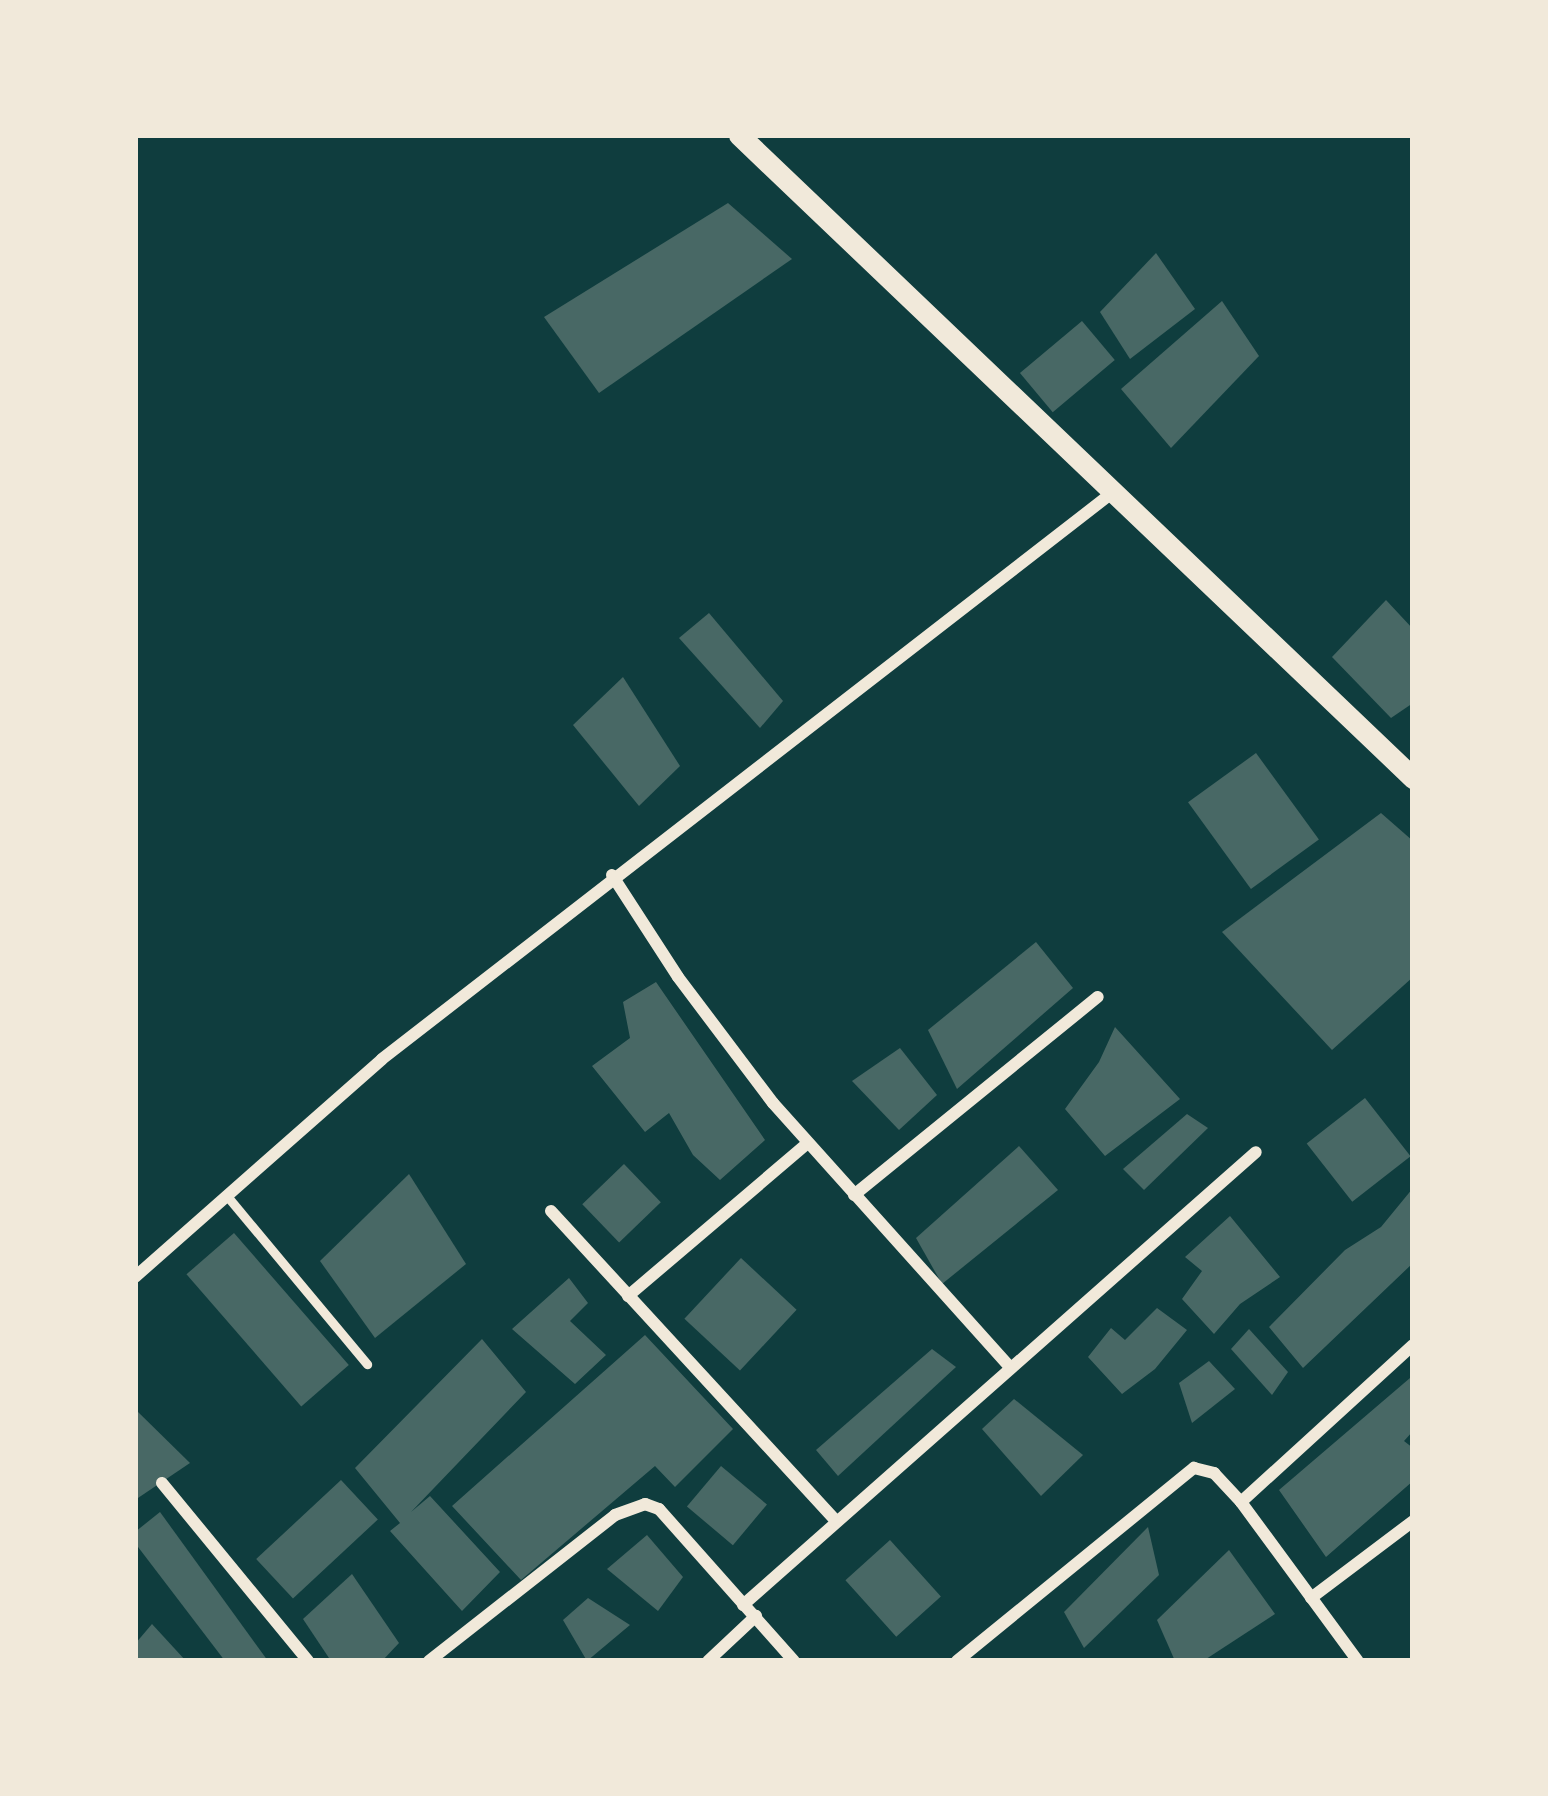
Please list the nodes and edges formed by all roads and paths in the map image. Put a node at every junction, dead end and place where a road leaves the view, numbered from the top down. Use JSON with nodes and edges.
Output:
{"nodes":[{"id":1,"x":740,"y":135,"type":"edge"},
{"id":2,"x":1112,"y":493,"type":"junction"},
{"id":3,"x":1413,"y":778,"type":"edge"},
{"id":4,"x":612,"y":875,"type":"junction"},
{"id":5,"x":1098,"y":997,"type":"dead end"},
{"id":6,"x":808,"y":1143,"type":"junction"},
{"id":7,"x":1256,"y":1152,"type":"dead end"},
{"id":8,"x":854,"y":1195,"type":"junction"},
{"id":9,"x":227,"y":1196,"type":"junction"},
{"id":10,"x":551,"y":1211,"type":"dead end"},
{"id":11,"x":135,"y":1277,"type":"edge"},
{"id":12,"x":628,"y":1296,"type":"junction"},
{"id":13,"x":1413,"y":1345,"type":"edge"},
{"id":14,"x":367,"y":1364,"type":"dead end"},
{"id":15,"x":1010,"y":1367,"type":"junction"},
{"id":16,"x":162,"y":1483,"type":"dead end"},
{"id":17,"x":1241,"y":1502,"type":"junction"},
{"id":18,"x":1413,"y":1521,"type":"edge"},
{"id":19,"x":836,"y":1522,"type":"junction"},
{"id":20,"x":1311,"y":1598,"type":"junction"},
{"id":21,"x":743,"y":1605,"type":"junction"},
{"id":22,"x":756,"y":1616,"type":"junction"},
{"id":23,"x":308,"y":1661,"type":"edge"},
{"id":24,"x":429,"y":1661,"type":"edge"},
{"id":25,"x":708,"y":1661,"type":"edge"},
{"id":26,"x":794,"y":1661,"type":"edge"},
{"id":27,"x":957,"y":1661,"type":"edge"},
{"id":28,"x":1358,"y":1661,"type":"edge"}],
"edges":[{"from":1,"to":2,"type":"street"},
{"from":2,"to":3,"type":"street"},
{"from":2,"to":4,"type":"street"},
{"from":4,"to":6,"type":"street"},
{"from":4,"to":9,"type":"street"},
{"from":5,"to":8,"type":"street"},
{"from":6,"to":8,"type":"street"},
{"from":6,"to":12,"type":"street"},
{"from":7,"to":15,"type":"street"},
{"from":8,"to":15,"type":"street"},
{"from":9,"to":11,"type":"street"},
{"from":9,"to":14,"type":"lane"},
{"from":10,"to":12,"type":"street"},
{"from":12,"to":19,"type":"street"},
{"from":13,"to":17,"type":"street"},
{"from":15,"to":19,"type":"street"},
{"from":16,"to":23,"type":"street"},
{"from":17,"to":20,"type":"street"},
{"from":17,"to":27,"type":"street"},
{"from":18,"to":20,"type":"street"},
{"from":19,"to":21,"type":"street"},
{"from":20,"to":28,"type":"street"},
{"from":21,"to":22,"type":"street"},
{"from":21,"to":24,"type":"street"},
{"from":22,"to":25,"type":"street"},
{"from":22,"to":26,"type":"street"}]}
